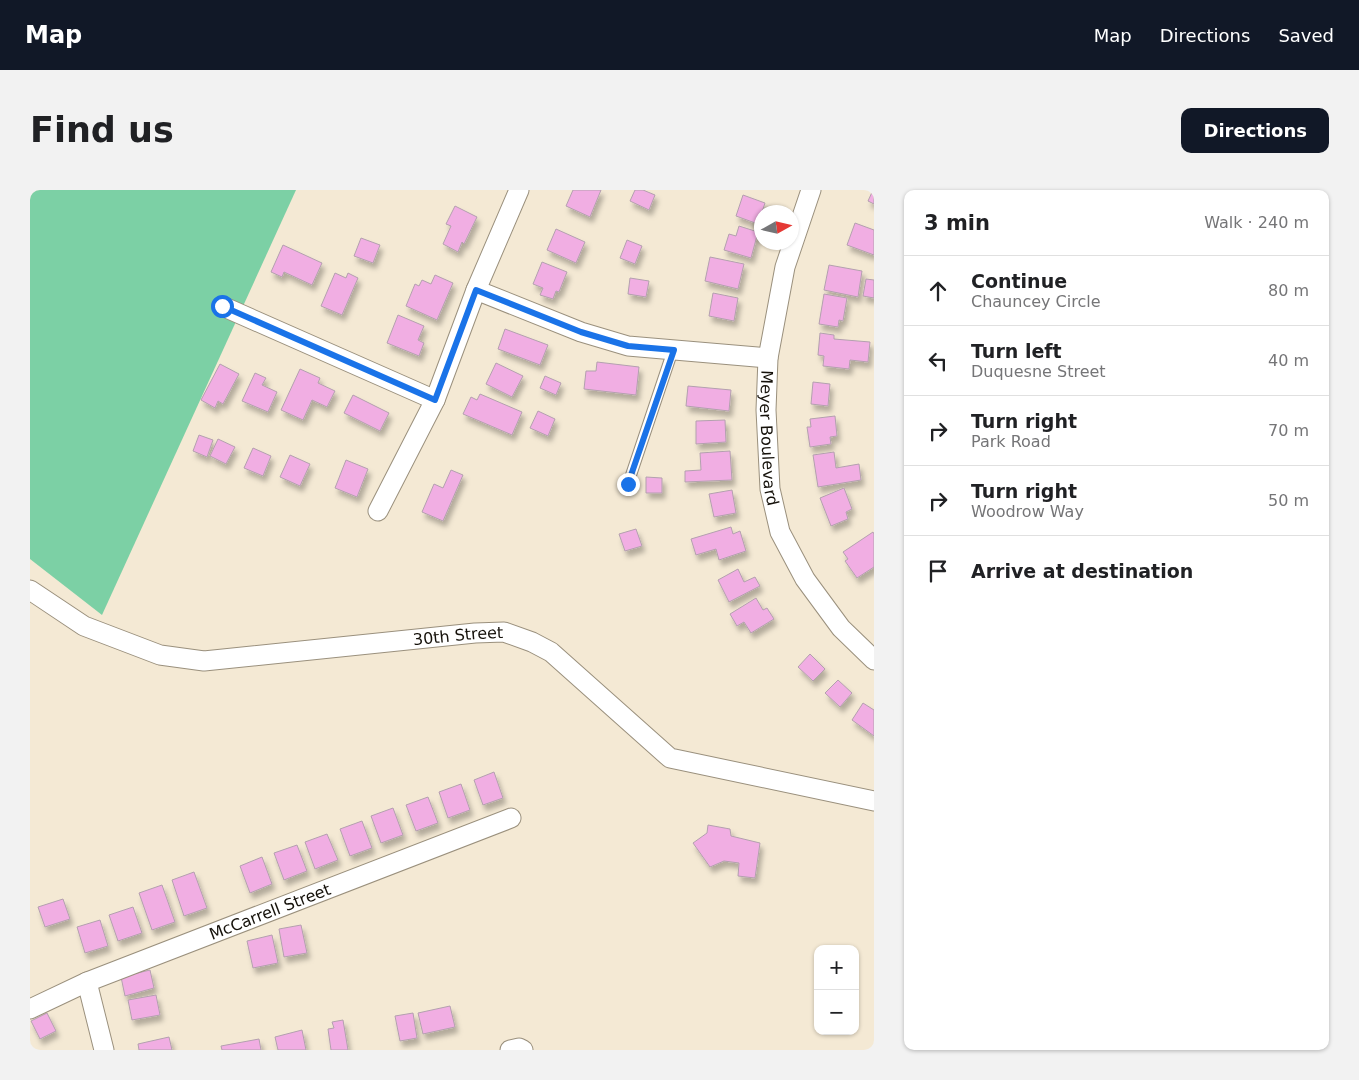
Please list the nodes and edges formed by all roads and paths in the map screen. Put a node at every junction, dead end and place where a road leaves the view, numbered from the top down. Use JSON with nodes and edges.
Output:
{"nodes":[{"id":1,"x":519,"y":190,"type":"edge"},
{"id":2,"x":811,"y":190,"type":"edge"},
{"id":3,"x":476,"y":290,"type":"junction"},
{"id":4,"x":222,"y":306,"type":"dead end"},
{"id":5,"x":674,"y":350,"type":"junction"},
{"id":6,"x":768,"y":358,"type":"junction"},
{"id":7,"x":435,"y":400,"type":"junction"},
{"id":8,"x":628,"y":484,"type":"dead end"},
{"id":9,"x":378,"y":511,"type":"dead end"},
{"id":10,"x":30,"y":590,"type":"edge"},
{"id":11,"x":874,"y":660,"type":"edge"},
{"id":12,"x":865,"y":800,"type":"edge"},
{"id":13,"x":511,"y":818,"type":"dead end"},
{"id":14,"x":88,"y":982,"type":"junction"},
{"id":15,"x":30,"y":1009,"type":"edge"},
{"id":16,"x":104,"y":1050,"type":"edge"},
{"id":17,"x":510,"y":1050,"type":"edge"},
{"id":18,"x":523,"y":1050,"type":"edge"}],
"edges":[{"from":1,"to":3,"type":"street"},
{"from":2,"to":6,"type":"street","name":"Meyer Boulevard"},
{"from":3,"to":5,"type":"street"},
{"from":3,"to":7,"type":"street"},
{"from":4,"to":7,"type":"street"},
{"from":5,"to":6,"type":"street"},
{"from":5,"to":8,"type":"lane"},
{"from":6,"to":11,"type":"street","name":"Meyer Boulevard"},
{"from":7,"to":9,"type":"street"},
{"from":10,"to":12,"type":"street","name":"30th Street"},
{"from":13,"to":14,"type":"street","name":"McCarrell Street"},
{"from":14,"to":15,"type":"street","name":"McCarrell Street"},
{"from":14,"to":16,"type":"street"},
{"from":17,"to":18,"type":"street"}]}
